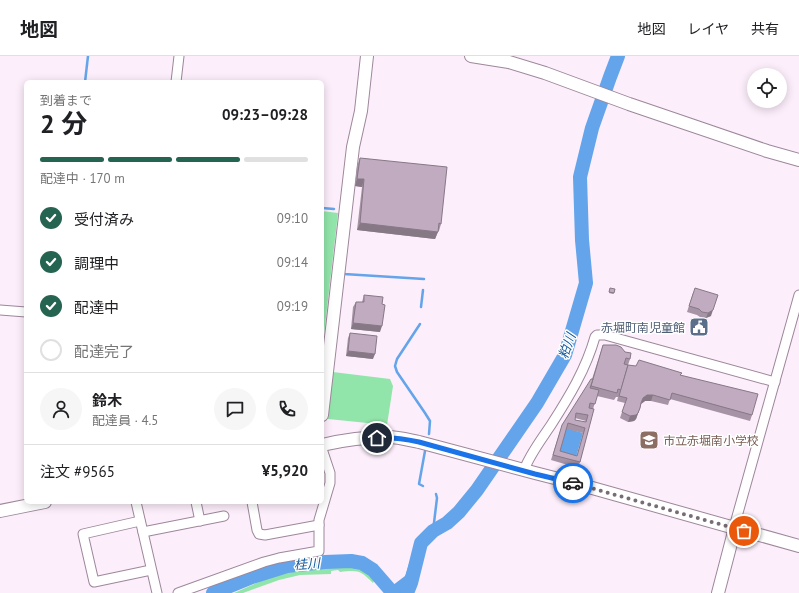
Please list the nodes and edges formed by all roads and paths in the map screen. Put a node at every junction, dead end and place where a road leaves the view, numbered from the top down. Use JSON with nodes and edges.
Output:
{"nodes":[{"id":1,"x":179,"y":56,"type":"edge"},
{"id":2,"x":367,"y":56,"type":"edge"},
{"id":3,"x":471,"y":56,"type":"edge"},
{"id":4,"x":176,"y":80,"type":"edge"},
{"id":5,"x":799,"y":160,"type":"edge"},
{"id":6,"x":799,"y":295,"type":"edge"},
{"id":7,"x":0,"y":310,"type":"edge"},
{"id":8,"x":24,"y":312,"type":"edge"},
{"id":9,"x":775,"y":382,"type":"junction"},
{"id":10,"x":324,"y":397,"type":"edge"},
{"id":11,"x":324,"y":446,"type":"edge"},
{"id":12,"x":324,"y":459,"type":"edge"},
{"id":13,"x":520,"y":469,"type":"junction"},
{"id":14,"x":326,"y":473,"type":"edge"},
{"id":15,"x":35,"y":504,"type":"edge"},
{"id":16,"x":136,"y":504,"type":"edge"},
{"id":17,"x":196,"y":504,"type":"edge"},
{"id":18,"x":252,"y":504,"type":"edge"},
{"id":19,"x":324,"y":504,"type":"edge"},
{"id":20,"x":324,"y":504,"type":"edge"},
{"id":21,"x":0,"y":511,"type":"edge"},
{"id":22,"x":224,"y":516,"type":"dead end"},
{"id":23,"x":140,"y":521,"type":"junction"},
{"id":24,"x":200,"y":521,"type":"junction"},
{"id":25,"x":319,"y":525,"type":"junction"},
{"id":26,"x":735,"y":528,"type":"junction"},
{"id":27,"x":143,"y":532,"type":"junction"},
{"id":28,"x":799,"y":546,"type":"edge"},
{"id":29,"x":151,"y":570,"type":"junction"},
{"id":30,"x":157,"y":593,"type":"edge"},
{"id":31,"x":178,"y":593,"type":"edge"},
{"id":32,"x":718,"y":593,"type":"edge"}],
"edges":[{"from":1,"to":4,"type":"street"},
{"from":2,"to":10,"type":"street"},
{"from":3,"to":5,"type":"street"},
{"from":6,"to":9,"type":"street"},
{"from":7,"to":8,"type":"street"},
{"from":9,"to":13,"type":"street"},
{"from":9,"to":26,"type":"street"},
{"from":11,"to":13,"type":"street"},
{"from":12,"to":14,"type":"street"},
{"from":13,"to":26,"type":"street"},
{"from":14,"to":19,"type":"street"},
{"from":15,"to":21,"type":"street"},
{"from":16,"to":23,"type":"street"},
{"from":17,"to":24,"type":"street"},
{"from":18,"to":25,"type":"street"},
{"from":20,"to":25,"type":"street"},
{"from":22,"to":24,"type":"street"},
{"from":23,"to":27,"type":"street"},
{"from":23,"to":29,"type":"street"},
{"from":24,"to":27,"type":"street"},
{"from":25,"to":31,"type":"street"},
{"from":26,"to":28,"type":"street"},
{"from":26,"to":32,"type":"street"},
{"from":27,"to":29,"type":"street"},
{"from":29,"to":30,"type":"street"}]}
